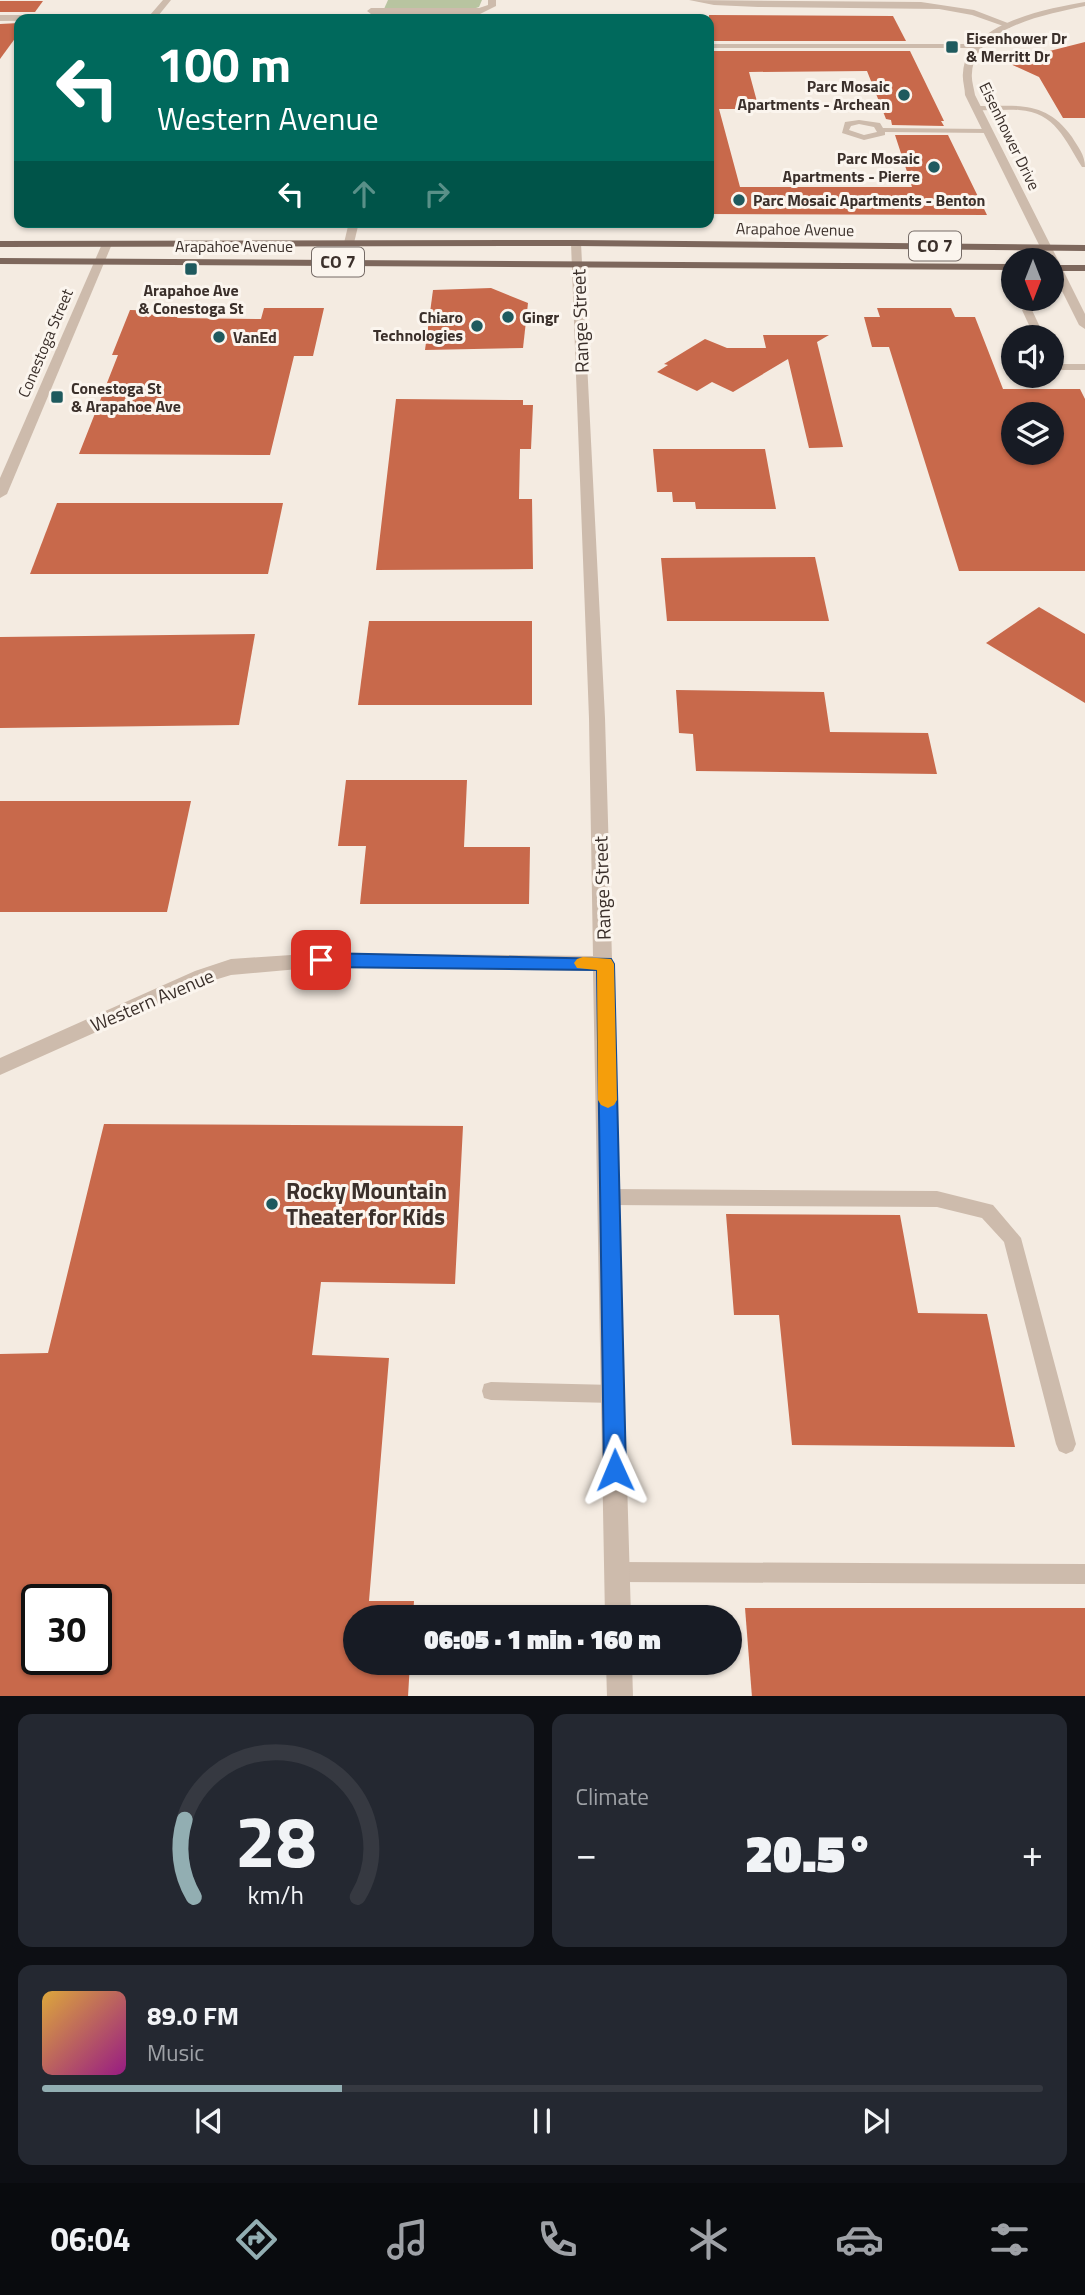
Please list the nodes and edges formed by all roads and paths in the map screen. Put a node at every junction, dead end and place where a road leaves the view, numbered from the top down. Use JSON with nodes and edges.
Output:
{"nodes":[{"id":1,"x":167,"y":0,"type":"edge"},
{"id":2,"x":492,"y":0,"type":"edge"},
{"id":3,"x":693,"y":0,"type":"edge"},
{"id":4,"x":780,"y":2,"type":"edge"},
{"id":5,"x":957,"y":4,"type":"edge"},
{"id":6,"x":1082,"y":7,"type":"edge"},
{"id":7,"x":155,"y":14,"type":"edge"},
{"id":8,"x":396,"y":14,"type":"edge"},
{"id":9,"x":1009,"y":25,"type":"junction"},
{"id":10,"x":714,"y":46,"type":"edge"},
{"id":11,"x":977,"y":46,"type":"junction"},
{"id":12,"x":977,"y":108,"type":"junction"},
{"id":13,"x":883,"y":130,"type":"dead end"},
{"id":14,"x":989,"y":131,"type":"junction"},
{"id":15,"x":1085,"y":165,"type":"edge"},
{"id":16,"x":353,"y":228,"type":"edge"},
{"id":17,"x":349,"y":243,"type":"junction"},
{"id":18,"x":576,"y":243,"type":"junction"},
{"id":19,"x":0,"y":244,"type":"edge"},
{"id":20,"x":107,"y":244,"type":"junction"},
{"id":21,"x":1047,"y":248,"type":"joint"},
{"id":22,"x":1064,"y":248,"type":"edge"},
{"id":23,"x":1085,"y":248,"type":"edge"},
{"id":24,"x":0,"y":261,"type":"edge"},
{"id":25,"x":99,"y":261,"type":"junction"},
{"id":26,"x":577,"y":263,"type":"junction"},
{"id":27,"x":1001,"y":267,"type":"edge"},
{"id":28,"x":1064,"y":268,"type":"edge"},
{"id":29,"x":1085,"y":268,"type":"edge"},
{"id":30,"x":1064,"y":286,"type":"edge"},
{"id":31,"x":1085,"y":325,"type":"edge"},
{"id":32,"x":1064,"y":367,"type":"edge"},
{"id":33,"x":1085,"y":367,"type":"edge"},
{"id":34,"x":0,"y":494,"type":"edge"},
{"id":35,"x":605,"y":964,"type":"junction"},
{"id":36,"x":0,"y":1066,"type":"edge"},
{"id":37,"x":608,"y":1197,"type":"junction"},
{"id":38,"x":491,"y":1391,"type":"dead end"},
{"id":39,"x":614,"y":1394,"type":"junction"},
{"id":40,"x":1066,"y":1444,"type":"dead end"},
{"id":41,"x":617,"y":1572,"type":"junction"},
{"id":42,"x":1085,"y":1574,"type":"edge"},
{"id":43,"x":618,"y":1605,"type":"edge"},
{"id":44,"x":619,"y":1675,"type":"edge"},
{"id":45,"x":620,"y":1696,"type":"edge"}],
"edges":[{"from":1,"to":7,"type":"street"},
{"from":2,"to":8,"type":"street"},
{"from":3,"to":4,"type":"street"},
{"from":4,"to":5,"type":"street"},
{"from":5,"to":9,"type":"street"},
{"from":6,"to":9,"type":"street"},
{"from":9,"to":11,"type":"street"},
{"from":10,"to":11,"type":"lane"},
{"from":11,"to":12,"type":"street","name":"Eisenhower Drive"},
{"from":12,"to":14,"type":"street","name":"Eisenhower Drive"},
{"from":12,"to":15,"type":"lane"},
{"from":13,"to":14,"type":"lane"},
{"from":14,"to":21,"type":"street","name":"Eisenhower Drive"},
{"from":16,"to":17,"type":"street"},
{"from":17,"to":18,"type":"main road","name":"Arapahoe Avenue","number":"CO 7"},
{"from":17,"to":20,"type":"main road","name":"Arapahoe Avenue","number":"CO 7"},
{"from":18,"to":21,"type":"main road","name":"Arapahoe Avenue","number":"CO 7"},
{"from":18,"to":26,"type":"street","name":"Range Street"},
{"from":19,"to":20,"type":"main road","name":"Arapahoe Avenue","number":"CO 7"},
{"from":20,"to":25,"type":"street","name":"Conestoga Street"},
{"from":22,"to":23,"type":"main road","name":"Arapahoe Avenue","number":"CO 7"},
{"from":24,"to":25,"type":"main road","name":"Arapahoe Avenue","number":"CO 7"},
{"from":25,"to":26,"type":"main road","name":"Arapahoe Avenue","number":"CO 7"},
{"from":25,"to":34,"type":"street","name":"Conestoga Street"},
{"from":26,"to":27,"type":"main road","name":"Arapahoe Avenue","number":"CO 7"},
{"from":26,"to":35,"type":"street","name":"Range Street"},
{"from":28,"to":29,"type":"main road"},
{"from":30,"to":31,"type":"street","name":"Eisenhower Drive"},
{"from":32,"to":33,"type":"lane"},
{"from":35,"to":36,"type":"street","name":"Western Avenue"},
{"from":35,"to":37,"type":"street","name":"Range Street"},
{"from":37,"to":39,"type":"street","name":"Range Street"},
{"from":37,"to":40,"type":"lane"},
{"from":38,"to":39,"type":"lane"},
{"from":39,"to":41,"type":"street","name":"Range Street"},
{"from":41,"to":42,"type":"lane"},
{"from":41,"to":43,"type":"street","name":"Range Street"},
{"from":44,"to":45,"type":"street"}]}
